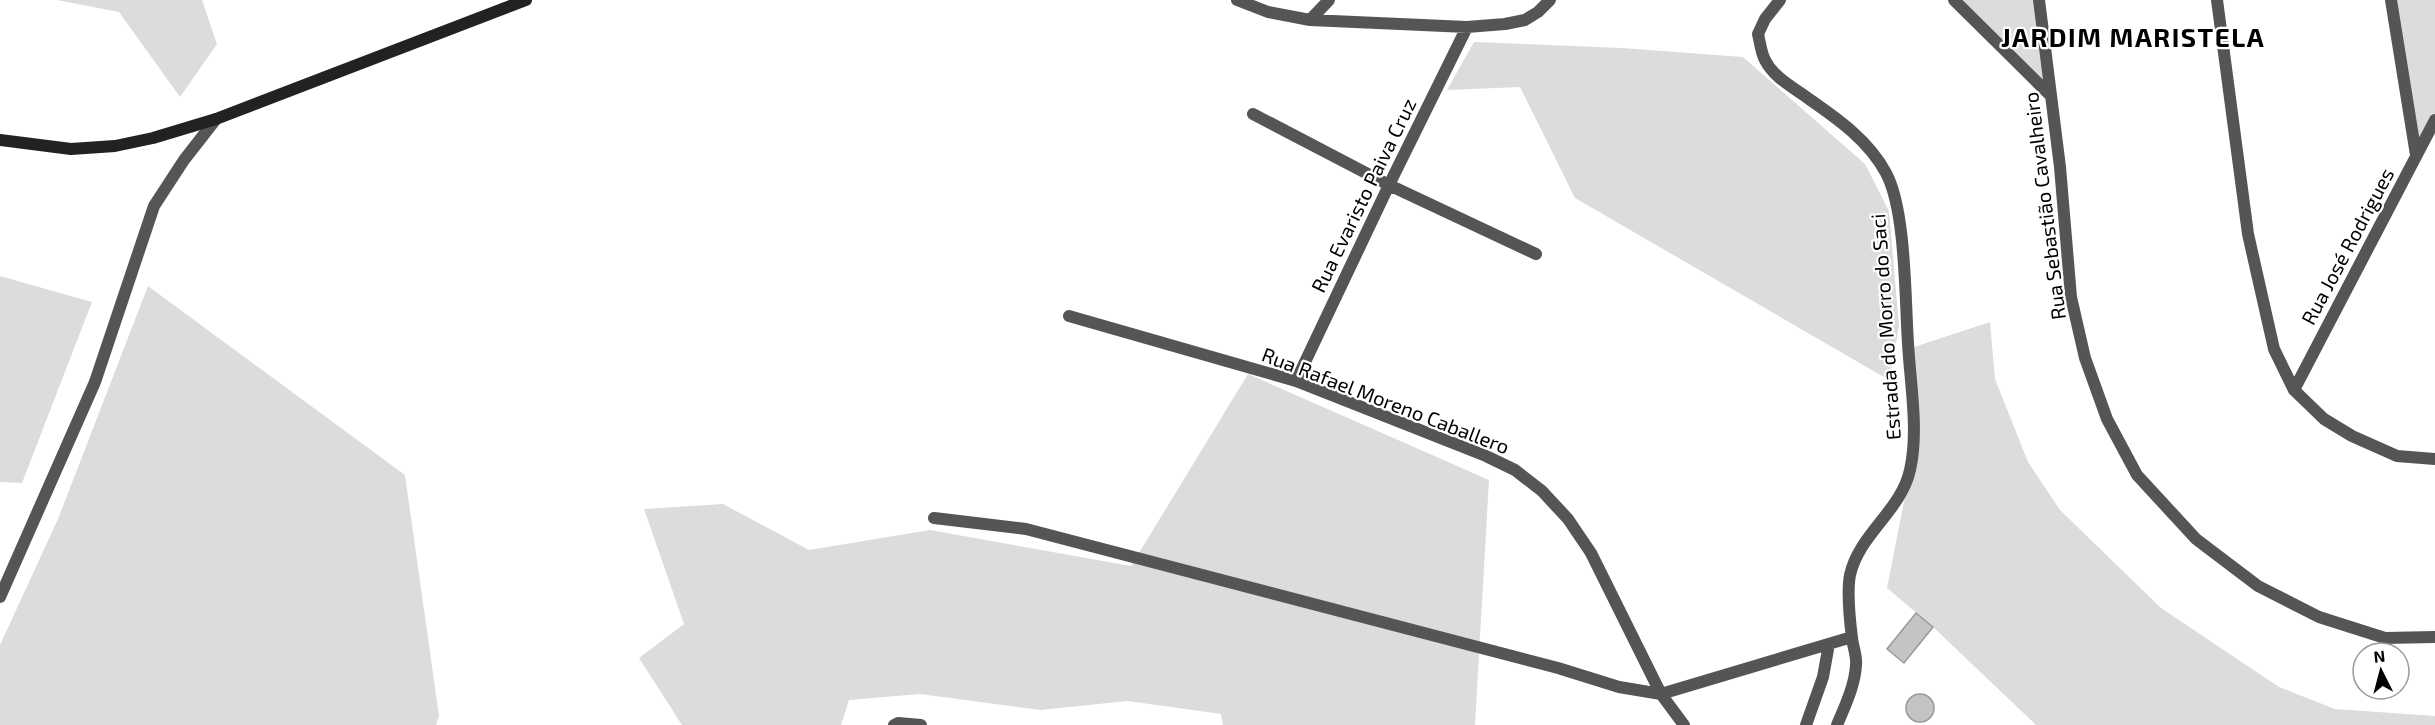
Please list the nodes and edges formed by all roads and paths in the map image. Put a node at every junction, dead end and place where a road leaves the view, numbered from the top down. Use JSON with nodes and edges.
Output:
{"nodes":[{"id":1,"x":526,"y":0,"type":"edge"},
{"id":2,"x":1237,"y":0,"type":"edge"},
{"id":3,"x":1329,"y":0,"type":"edge"},
{"id":4,"x":1550,"y":0,"type":"edge"},
{"id":5,"x":1780,"y":0,"type":"edge"},
{"id":6,"x":2039,"y":0,"type":"edge"},
{"id":7,"x":2217,"y":0,"type":"edge"},
{"id":8,"x":2391,"y":0,"type":"edge"},
{"id":9,"x":1959,"y":1,"type":"edge"},
{"id":10,"x":1310,"y":20,"type":"junction"},
{"id":11,"x":1467,"y":27,"type":"junction"},
{"id":12,"x":2050,"y":95,"type":"junction"},
{"id":13,"x":1253,"y":114,"type":"dead end"},
{"id":14,"x":216,"y":118,"type":"junction"},
{"id":15,"x":2435,"y":120,"type":"edge"},
{"id":16,"x":0,"y":140,"type":"edge"},
{"id":17,"x":2416,"y":155,"type":"junction"},
{"id":18,"x":1389,"y":185,"type":"junction"},
{"id":19,"x":1536,"y":254,"type":"dead end"},
{"id":20,"x":1068,"y":316,"type":"dead end"},
{"id":21,"x":1296,"y":381,"type":"junction"},
{"id":22,"x":2294,"y":390,"type":"junction"},
{"id":23,"x":2435,"y":459,"type":"edge"},
{"id":24,"x":934,"y":518,"type":"dead end"},
{"id":25,"x":0,"y":597,"type":"edge"},
{"id":26,"x":1852,"y":637,"type":"junction"},
{"id":27,"x":2435,"y":638,"type":"edge"},
{"id":28,"x":1829,"y":644,"type":"junction"},
{"id":29,"x":1661,"y":694,"type":"junction"},
{"id":30,"x":894,"y":725,"type":"edge"},
{"id":31,"x":921,"y":725,"type":"edge"},
{"id":32,"x":1684,"y":725,"type":"edge"},
{"id":33,"x":1806,"y":725,"type":"edge"},
{"id":34,"x":1837,"y":725,"type":"edge"}],
"edges":[{"from":1,"to":14,"type":"main road"},
{"from":2,"to":10,"type":"street"},
{"from":3,"to":10,"type":"street"},
{"from":4,"to":11,"type":"street"},
{"from":5,"to":26,"type":"street","name":"Estrada do Morro do Saci"},
{"from":6,"to":12,"type":"street","name":"Rua Sebastião Cavalheiro"},
{"from":7,"to":22,"type":"street"},
{"from":8,"to":17,"type":"street"},
{"from":9,"to":12,"type":"street"},
{"from":10,"to":11,"type":"street"},
{"from":11,"to":18,"type":"street","name":"Rua Evaristo Paiva Cruz"},
{"from":12,"to":27,"type":"street","name":"Rua Sebastião Cavalheiro"},
{"from":13,"to":18,"type":"street"},
{"from":14,"to":16,"type":"main road"},
{"from":14,"to":25,"type":"street"},
{"from":15,"to":17,"type":"street","name":"Rua José Rodrigues"},
{"from":17,"to":22,"type":"street","name":"Rua José Rodrigues"},
{"from":18,"to":19,"type":"street"},
{"from":18,"to":21,"type":"street","name":"Rua Evaristo Paiva Cruz"},
{"from":20,"to":21,"type":"street","name":"Rua Rafael Moreno Caballero"},
{"from":21,"to":29,"type":"street","name":"Rua Rafael Moreno Caballero"},
{"from":22,"to":23,"type":"street"},
{"from":24,"to":29,"type":"street"},
{"from":26,"to":28,"type":"street"},
{"from":26,"to":34,"type":"street","name":"Estrada do Morro do Saci"},
{"from":28,"to":29,"type":"street"},
{"from":28,"to":33,"type":"street"},
{"from":29,"to":32,"type":"street","name":"Rua Rafael Moreno Caballero"},
{"from":30,"to":31,"type":"street"}]}
